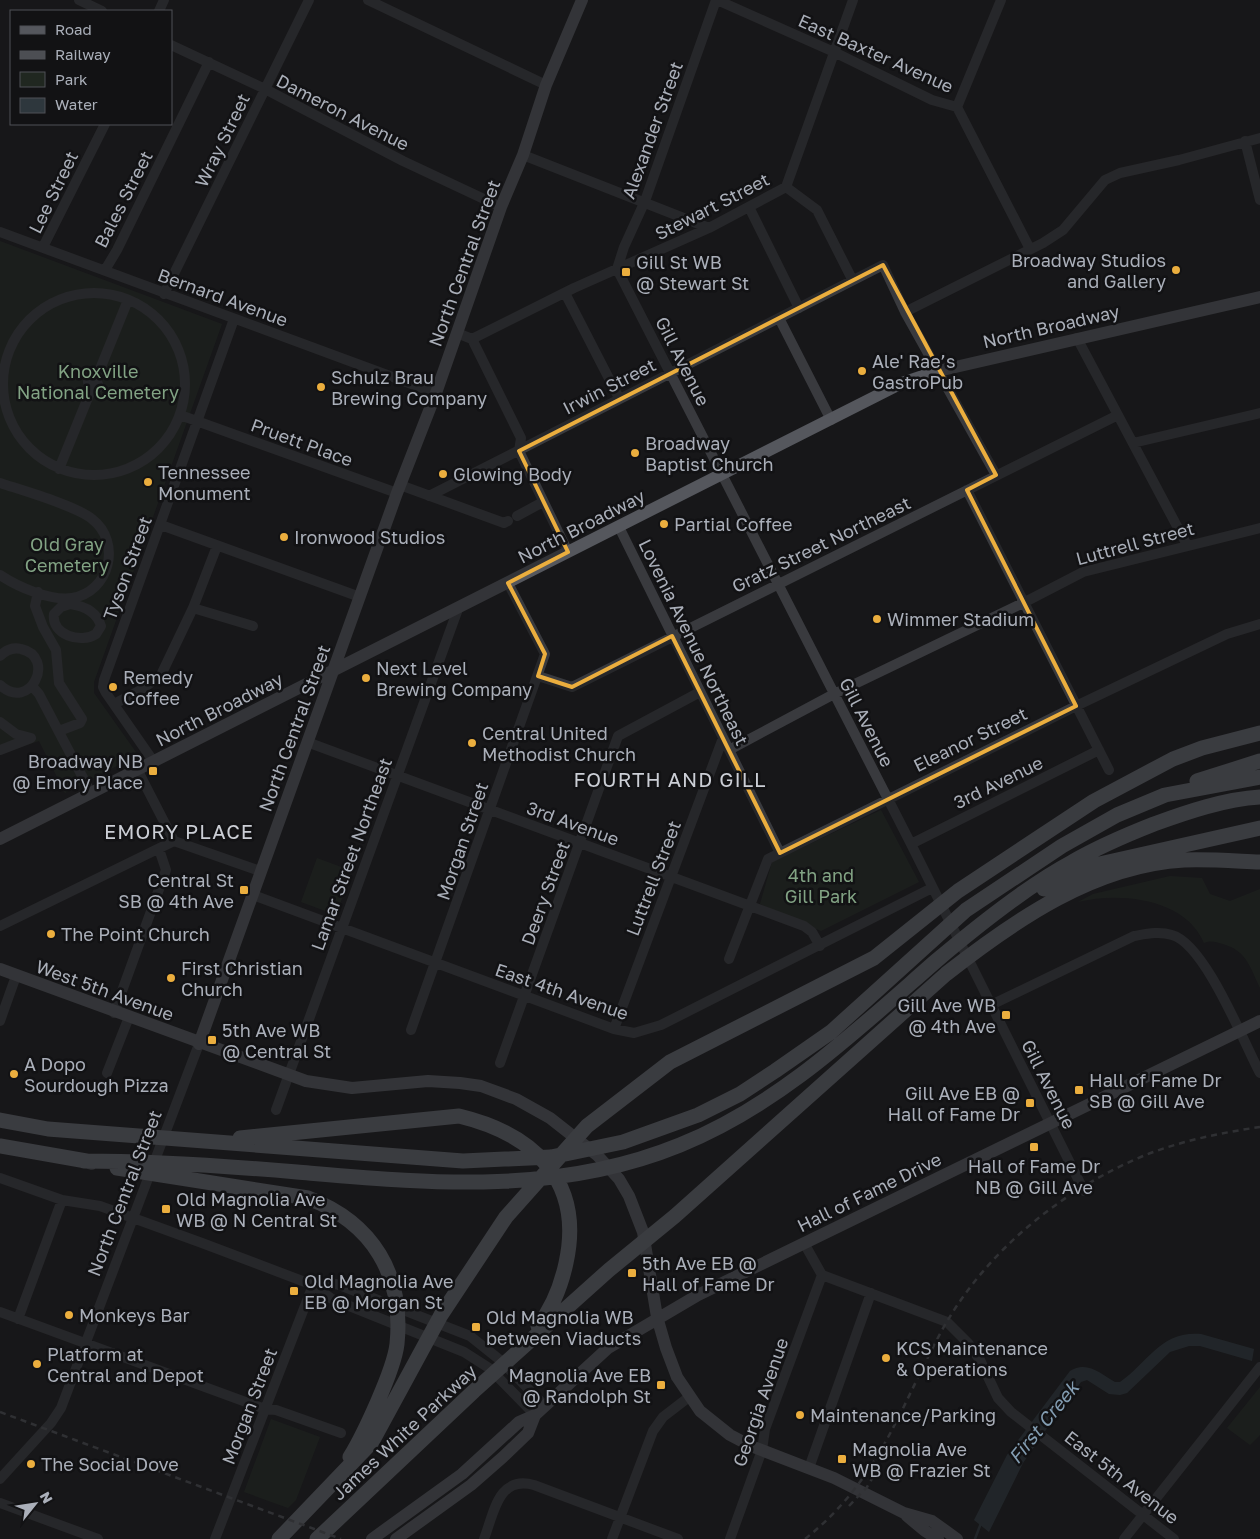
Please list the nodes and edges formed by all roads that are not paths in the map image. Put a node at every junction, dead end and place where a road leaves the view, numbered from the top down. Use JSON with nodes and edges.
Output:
{"nodes":[{"id":1,"x":79,"y":0,"type":"edge"},
{"id":2,"x":309,"y":0,"type":"edge"},
{"id":3,"x":368,"y":0,"type":"edge"},
{"id":4,"x":582,"y":0,"type":"edge"},
{"id":5,"x":717,"y":0,"type":"edge"},
{"id":6,"x":853,"y":0,"type":"edge"},
{"id":7,"x":1001,"y":0,"type":"edge"},
{"id":8,"x":100,"y":10,"type":"edge"},
{"id":9,"x":172,"y":45,"type":"edge"},
{"id":10,"x":834,"y":52,"type":"junction"},
{"id":11,"x":209,"y":62,"type":"junction"},
{"id":12,"x":546,"y":85,"type":"junction"},
{"id":13,"x":265,"y":89,"type":"junction"},
{"id":14,"x":958,"y":106,"type":"junction"},
{"id":15,"x":104,"y":125,"type":"edge"},
{"id":16,"x":1260,"y":138,"type":"edge"},
{"id":17,"x":1245,"y":141,"type":"junction"},
{"id":18,"x":523,"y":155,"type":"junction"},
{"id":19,"x":786,"y":187,"type":"junction"},
{"id":20,"x":1260,"y":200,"type":"edge"},
{"id":21,"x":644,"y":201,"type":"junction"},
{"id":22,"x":501,"y":207,"type":"junction"},
{"id":23,"x":749,"y":207,"type":"junction"},
{"id":24,"x":709,"y":228,"type":"junction"},
{"id":25,"x":0,"y":232,"type":"edge"},
{"id":26,"x":43,"y":247,"type":"junction"},
{"id":27,"x":1030,"y":249,"type":"junction"},
{"id":28,"x":617,"y":269,"type":"junction"},
{"id":29,"x":105,"y":270,"type":"junction"},
{"id":30,"x":852,"y":279,"type":"junction"},
{"id":31,"x":565,"y":293,"type":"junction"},
{"id":32,"x":164,"y":294,"type":"junction"},
{"id":33,"x":1260,"y":297,"type":"edge"},
{"id":34,"x":128,"y":300,"type":"junction"},
{"id":35,"x":799,"y":308,"type":"junction"},
{"id":36,"x":905,"y":312,"type":"junction"},
{"id":37,"x":779,"y":318,"type":"junction"},
{"id":38,"x":234,"y":319,"type":"junction"},
{"id":39,"x":457,"y":333,"type":"junction"},
{"id":40,"x":1077,"y":338,"type":"junction"},
{"id":41,"x":472,"y":339,"type":"junction"},
{"id":42,"x":938,"y":371,"type":"junction"},
{"id":43,"x":670,"y":372,"type":"junction"},
{"id":44,"x":436,"y":393,"type":"junction"},
{"id":45,"x":620,"y":398,"type":"junction"},
{"id":46,"x":1260,"y":413,"type":"edge"},
{"id":47,"x":180,"y":415,"type":"junction"},
{"id":48,"x":1118,"y":415,"type":"junction"},
{"id":49,"x":831,"y":420,"type":"junction"},
{"id":50,"x":197,"y":422,"type":"junction"},
{"id":51,"x":1133,"y":443,"type":"junction"},
{"id":52,"x":519,"y":451,"type":"junction"},
{"id":53,"x":59,"y":469,"type":"junction"},
{"id":54,"x":721,"y":473,"type":"junction"},
{"id":55,"x":996,"y":475,"type":"junction"},
{"id":56,"x":0,"y":483,"type":"edge"},
{"id":57,"x":398,"y":489,"type":"junction"},
{"id":58,"x":967,"y":490,"type":"junction"},
{"id":59,"x":430,"y":496,"type":"junction"},
{"id":60,"x":543,"y":502,"type":"junction"},
{"id":61,"x":160,"y":525,"type":"junction"},
{"id":62,"x":618,"y":527,"type":"junction"},
{"id":63,"x":1260,"y":528,"type":"edge"},
{"id":64,"x":1187,"y":545,"type":"junction"},
{"id":65,"x":217,"y":546,"type":"junction"},
{"id":66,"x":568,"y":552,"type":"junction"},
{"id":67,"x":0,"y":575,"type":"edge"},
{"id":68,"x":508,"y":582,"type":"junction"},
{"id":69,"x":778,"y":584,"type":"junction"},
{"id":70,"x":38,"y":592,"type":"junction"},
{"id":71,"x":360,"y":597,"type":"junction"},
{"id":72,"x":70,"y":601,"type":"junction"},
{"id":73,"x":1025,"y":602,"type":"junction"},
{"id":74,"x":193,"y":608,"type":"junction"},
{"id":75,"x":458,"y":609,"type":"junction"},
{"id":76,"x":1260,"y":624,"type":"edge"},
{"id":77,"x":253,"y":626,"type":"dead end"},
{"id":78,"x":672,"y":636,"type":"junction"},
{"id":79,"x":0,"y":654,"type":"edge"},
{"id":80,"x":333,"y":670,"type":"junction"},
{"id":81,"x":538,"y":676,"type":"junction"},
{"id":82,"x":0,"y":684,"type":"edge"},
{"id":83,"x":32,"y":686,"type":"junction"},
{"id":84,"x":700,"y":692,"type":"junction"},
{"id":85,"x":834,"y":694,"type":"junction"},
{"id":86,"x":114,"y":704,"type":"junction"},
{"id":87,"x":1076,"y":706,"type":"junction"},
{"id":88,"x":0,"y":722,"type":"edge"},
{"id":89,"x":59,"y":731,"type":"junction"},
{"id":90,"x":1260,"y":733,"type":"edge"},
{"id":91,"x":723,"y":738,"type":"junction"},
{"id":92,"x":308,"y":742,"type":"junction"},
{"id":93,"x":0,"y":750,"type":"edge"},
{"id":94,"x":729,"y":750,"type":"junction"},
{"id":95,"x":1099,"y":750,"type":"junction"},
{"id":96,"x":1260,"y":761,"type":"edge"},
{"id":97,"x":154,"y":762,"type":"junction"},
{"id":98,"x":1109,"y":770,"type":"dead end"},
{"id":99,"x":138,"y":771,"type":"junction"},
{"id":100,"x":398,"y":776,"type":"junction"},
{"id":101,"x":1260,"y":777,"type":"edge"},
{"id":102,"x":91,"y":794,"type":"junction"},
{"id":103,"x":1164,"y":795,"type":"junction"},
{"id":104,"x":1260,"y":796,"type":"edge"},
{"id":105,"x":887,"y":798,"type":"junction"},
{"id":106,"x":490,"y":810,"type":"junction"},
{"id":107,"x":1260,"y":828,"type":"edge"},
{"id":108,"x":0,"y":839,"type":"edge"},
{"id":109,"x":174,"y":841,"type":"junction"},
{"id":110,"x":580,"y":843,"type":"junction"},
{"id":111,"x":910,"y":844,"type":"junction"},
{"id":112,"x":159,"y":849,"type":"junction"},
{"id":113,"x":780,"y":852,"type":"junction"},
{"id":114,"x":1260,"y":862,"type":"edge"},
{"id":115,"x":260,"y":871,"type":"junction"},
{"id":116,"x":671,"y":877,"type":"junction"},
{"id":117,"x":932,"y":888,"type":"junction"},
{"id":118,"x":252,"y":895,"type":"junction"},
{"id":119,"x":750,"y":906,"type":"junction"},
{"id":120,"x":995,"y":916,"type":"junction"},
{"id":121,"x":0,"y":926,"type":"edge"},
{"id":122,"x":341,"y":926,"type":"junction"},
{"id":123,"x":820,"y":946,"type":"junction"},
{"id":124,"x":729,"y":959,"type":"dead end"},
{"id":125,"x":436,"y":963,"type":"junction"},
{"id":126,"x":0,"y":970,"type":"edge"},
{"id":127,"x":16,"y":976,"type":"junction"},
{"id":128,"x":524,"y":996,"type":"junction"},
{"id":129,"x":991,"y":1005,"type":"junction"},
{"id":130,"x":114,"y":1013,"type":"junction"},
{"id":131,"x":1260,"y":1015,"type":"edge"},
{"id":132,"x":128,"y":1017,"type":"junction"},
{"id":133,"x":0,"y":1020,"type":"edge"},
{"id":134,"x":1260,"y":1021,"type":"edge"},
{"id":135,"x":614,"y":1028,"type":"junction"},
{"id":136,"x":411,"y":1030,"type":"dead end"},
{"id":137,"x":1239,"y":1031,"type":"junction"},
{"id":138,"x":199,"y":1044,"type":"junction"},
{"id":139,"x":500,"y":1063,"type":"dead end"},
{"id":140,"x":107,"y":1073,"type":"dead end"},
{"id":141,"x":1260,"y":1073,"type":"edge"},
{"id":142,"x":287,"y":1076,"type":"junction"},
{"id":143,"x":276,"y":1110,"type":"dead end"},
{"id":144,"x":0,"y":1120,"type":"edge"},
{"id":145,"x":1050,"y":1122,"type":"junction"},
{"id":146,"x":208,"y":1142,"type":"junction"},
{"id":147,"x":0,"y":1146,"type":"edge"},
{"id":148,"x":84,"y":1160,"type":"junction"},
{"id":149,"x":0,"y":1178,"type":"edge"},
{"id":150,"x":1084,"y":1191,"type":"dead end"},
{"id":151,"x":62,"y":1200,"type":"junction"},
{"id":152,"x":133,"y":1218,"type":"junction"},
{"id":153,"x":804,"y":1243,"type":"junction"},
{"id":154,"x":822,"y":1275,"type":"junction"},
{"id":155,"x":313,"y":1285,"type":"junction"},
{"id":156,"x":871,"y":1293,"type":"junction"},
{"id":157,"x":0,"y":1312,"type":"edge"},
{"id":158,"x":657,"y":1317,"type":"junction"},
{"id":159,"x":18,"y":1319,"type":"junction"},
{"id":160,"x":86,"y":1344,"type":"junction"},
{"id":161,"x":517,"y":1352,"type":"junction"},
{"id":162,"x":1260,"y":1367,"type":"edge"},
{"id":163,"x":690,"y":1397,"type":"junction"},
{"id":164,"x":265,"y":1409,"type":"junction"},
{"id":165,"x":540,"y":1410,"type":"junction"},
{"id":166,"x":341,"y":1433,"type":"dead end"},
{"id":167,"x":762,"y":1450,"type":"junction"},
{"id":168,"x":809,"y":1468,"type":"junction"},
{"id":169,"x":339,"y":1476,"type":"junction"},
{"id":170,"x":0,"y":1479,"type":"edge"},
{"id":171,"x":0,"y":1503,"type":"edge"},
{"id":172,"x":904,"y":1513,"type":"junction"},
{"id":173,"x":1143,"y":1515,"type":"junction"},
{"id":174,"x":620,"y":1518,"type":"junction"},
{"id":175,"x":398,"y":1538,"type":"edge"},
{"id":176,"x":98,"y":1539,"type":"edge"},
{"id":177,"x":215,"y":1539,"type":"edge"},
{"id":178,"x":279,"y":1539,"type":"edge"},
{"id":179,"x":317,"y":1539,"type":"edge"},
{"id":180,"x":372,"y":1539,"type":"edge"},
{"id":181,"x":484,"y":1539,"type":"edge"},
{"id":182,"x":612,"y":1539,"type":"edge"},
{"id":183,"x":678,"y":1539,"type":"edge"},
{"id":184,"x":730,"y":1539,"type":"edge"},
{"id":185,"x":938,"y":1539,"type":"edge"},
{"id":186,"x":957,"y":1539,"type":"edge"},
{"id":187,"x":1124,"y":1539,"type":"edge"},
{"id":188,"x":1174,"y":1539,"type":"edge"}],
"edges":[{"from":1,"to":8,"type":"street"},
{"from":2,"to":13,"type":"street","name":"Wray Street"},
{"from":3,"to":12,"type":"street"},
{"from":4,"to":12,"type":"main road","name":"North Central Street"},
{"from":5,"to":10,"type":"street","name":"East Baxter Avenue"},
{"from":5,"to":21,"type":"street","name":"Alexander Street"},
{"from":6,"to":10,"type":"street","name":"Stewart Street"},
{"from":7,"to":14,"type":"street"},
{"from":9,"to":11,"type":"street","name":"Dameron Avenue"},
{"from":10,"to":14,"type":"street","name":"East Baxter Avenue"},
{"from":10,"to":19,"type":"street","name":"Stewart Street"},
{"from":11,"to":13,"type":"street","name":"Dameron Avenue"},
{"from":11,"to":29,"type":"street","name":"Bales Street"},
{"from":12,"to":18,"type":"main road","name":"North Central Street"},
{"from":13,"to":22,"type":"street","name":"Dameron Avenue"},
{"from":13,"to":32,"type":"street","name":"Wray Street"},
{"from":14,"to":27,"type":"street","name":"East Baxter Avenue"},
{"from":15,"to":26,"type":"street","name":"Lee Street"},
{"from":16,"to":17,"type":"street"},
{"from":17,"to":20,"type":"street"},
{"from":17,"to":27,"type":"street"},
{"from":18,"to":21,"type":"street"},
{"from":18,"to":22,"type":"main road","name":"North Central Street"},
{"from":19,"to":23,"type":"street","name":"Stewart Street"},
{"from":19,"to":30,"type":"street"},
{"from":21,"to":24,"type":"street"},
{"from":21,"to":28,"type":"street","name":"Alexander Street"},
{"from":22,"to":39,"type":"main road","name":"North Central Street"},
{"from":23,"to":24,"type":"street","name":"Stewart Street"},
{"from":23,"to":35,"type":"street"},
{"from":24,"to":28,"type":"street","name":"Stewart Street"},
{"from":25,"to":26,"type":"street","name":"Bernard Avenue"},
{"from":26,"to":29,"type":"street","name":"Bernard Avenue"},
{"from":27,"to":36,"type":"street"},
{"from":28,"to":31,"type":"street","name":"Stewart Street"},
{"from":28,"to":43,"type":"street","name":"Gill Avenue"},
{"from":29,"to":32,"type":"street","name":"Bernard Avenue"},
{"from":30,"to":35,"type":"street","name":"Irwin Street"},
{"from":30,"to":36,"type":"street","name":"Irwin Street"},
{"from":31,"to":41,"type":"street","name":"Stewart Street"},
{"from":31,"to":45,"type":"street"},
{"from":32,"to":38,"type":"street","name":"Bernard Avenue"},
{"from":33,"to":40,"type":"main road","name":"North Broadway"},
{"from":34,"to":47,"type":"street"},
{"from":34,"to":53,"type":"street"},
{"from":34,"to":53,"type":"street"},
{"from":35,"to":37,"type":"street","name":"Irwin Street"},
{"from":36,"to":42,"type":"street"},
{"from":37,"to":43,"type":"street","name":"Irwin Street"},
{"from":37,"to":49,"type":"street"},
{"from":38,"to":44,"type":"street","name":"Bernard Avenue"},
{"from":38,"to":50,"type":"street","name":"Tyson Street"},
{"from":39,"to":41,"type":"street"},
{"from":39,"to":44,"type":"main road","name":"North Central Street"},
{"from":40,"to":42,"type":"main road","name":"North Broadway"},
{"from":40,"to":48,"type":"street"},
{"from":41,"to":52,"type":"street"},
{"from":42,"to":49,"type":"main road","name":"North Broadway"},
{"from":42,"to":55,"type":"street"},
{"from":43,"to":45,"type":"street","name":"Irwin Street"},
{"from":43,"to":54,"type":"street","name":"Gill Avenue"},
{"from":44,"to":57,"type":"main road","name":"North Central Street"},
{"from":45,"to":52,"type":"street","name":"Irwin Street"},
{"from":46,"to":51,"type":"street"},
{"from":47,"to":50,"type":"street","name":"Pruett Place"},
{"from":47,"to":53,"type":"street"},
{"from":48,"to":51,"type":"street"},
{"from":48,"to":55,"type":"street","name":"Gratz Street Northeast"},
{"from":49,"to":54,"type":"main road","name":"North Broadway"},
{"from":50,"to":57,"type":"street","name":"Pruett Place"},
{"from":50,"to":61,"type":"street","name":"Tyson Street"},
{"from":51,"to":64,"type":"street"},
{"from":52,"to":59,"type":"street","name":"Irwin Street"},
{"from":52,"to":60,"type":"street"},
{"from":54,"to":62,"type":"main road","name":"North Broadway"},
{"from":54,"to":69,"type":"street","name":"Gill Avenue"},
{"from":55,"to":58,"type":"street","name":"Gratz Street Northeast"},
{"from":56,"to":72,"type":"street"},
{"from":57,"to":59,"type":"street","name":"Pruett Place"},
{"from":57,"to":71,"type":"main road","name":"North Central Street"},
{"from":58,"to":69,"type":"street","name":"Gratz Street Northeast"},
{"from":58,"to":73,"type":"street"},
{"from":59,"to":60,"type":"street","name":"Pruett Place"},
{"from":60,"to":66,"type":"street"},
{"from":61,"to":65,"type":"street"},
{"from":61,"to":86,"type":"street","name":"Tyson Street"},
{"from":62,"to":66,"type":"main road","name":"North Broadway"},
{"from":62,"to":78,"type":"street","name":"Lovenia Avenue Northeast"},
{"from":63,"to":64,"type":"street","name":"Luttrell Street"},
{"from":64,"to":73,"type":"street","name":"Luttrell Street"},
{"from":65,"to":71,"type":"street"},
{"from":65,"to":74,"type":"street"},
{"from":66,"to":68,"type":"main road","name":"North Broadway"},
{"from":67,"to":70,"type":"street"},
{"from":68,"to":75,"type":"main road","name":"North Broadway"},
{"from":68,"to":81,"type":"street","name":"Morgan Street"},
{"from":69,"to":78,"type":"street","name":"Gratz Street Northeast"},
{"from":69,"to":85,"type":"street","name":"Gill Avenue"},
{"from":70,"to":72,"type":"street"},
{"from":70,"to":89,"type":"street"},
{"from":71,"to":80,"type":"main road","name":"North Central Street"},
{"from":72,"to":72,"type":"street"},
{"from":73,"to":85,"type":"street","name":"Luttrell Street"},
{"from":73,"to":87,"type":"street"},
{"from":74,"to":77,"type":"street"},
{"from":74,"to":86,"type":"street"},
{"from":75,"to":80,"type":"main road","name":"North Broadway"},
{"from":75,"to":100,"type":"street","name":"Lamar Street Northeast"},
{"from":76,"to":87,"type":"street","name":"Eleanor Street"},
{"from":78,"to":81,"type":"street","name":"Gratz Street Northeast"},
{"from":78,"to":84,"type":"street","name":"Lovenia Avenue Northeast"},
{"from":79,"to":83,"type":"street"},
{"from":80,"to":92,"type":"main road","name":"North Central Street"},
{"from":80,"to":97,"type":"main road","name":"North Broadway"},
{"from":81,"to":106,"type":"street","name":"Morgan Street"},
{"from":82,"to":83,"type":"street"},
{"from":83,"to":89,"type":"street"},
{"from":84,"to":91,"type":"street","name":"Lovenia Avenue Northeast"},
{"from":84,"to":110,"type":"street","name":"Deery Street"},
{"from":85,"to":94,"type":"street","name":"Luttrell Street"},
{"from":85,"to":105,"type":"street","name":"Gill Avenue"},
{"from":86,"to":97,"type":"street","name":"Tyson Street"},
{"from":87,"to":95,"type":"street"},
{"from":87,"to":105,"type":"street","name":"Eleanor Street"},
{"from":88,"to":93,"type":"street"},
{"from":89,"to":102,"type":"street"},
{"from":90,"to":169,"type":"highway"},
{"from":91,"to":94,"type":"street","name":"Lovenia Avenue Northeast"},
{"from":91,"to":116,"type":"street","name":"Luttrell Street"},
{"from":92,"to":100,"type":"street","name":"3rd Avenue"},
{"from":92,"to":115,"type":"main road","name":"North Central Street"},
{"from":94,"to":113,"type":"street","name":"Lovenia Avenue Northeast"},
{"from":95,"to":98,"type":"street"},
{"from":95,"to":111,"type":"street","name":"3rd Avenue"},
{"from":96,"to":103,"type":"highway"},
{"from":97,"to":99,"type":"main road","name":"North Broadway"},
{"from":99,"to":102,"type":"main road","name":"North Broadway"},
{"from":99,"to":109,"type":"street"},
{"from":100,"to":106,"type":"street","name":"3rd Avenue"},
{"from":100,"to":122,"type":"street","name":"Lamar Street Northeast"},
{"from":101,"to":103,"type":"highway"},
{"from":102,"to":108,"type":"main road","name":"North Broadway"},
{"from":103,"to":146,"type":"highway"},
{"from":104,"to":120,"type":"highway"},
{"from":105,"to":111,"type":"street","name":"Gill Avenue"},
{"from":105,"to":113,"type":"street","name":"Eleanor Street"},
{"from":106,"to":110,"type":"street","name":"3rd Avenue"},
{"from":106,"to":125,"type":"street","name":"Morgan Street"},
{"from":107,"to":120,"type":"highway"},
{"from":109,"to":112,"type":"street"},
{"from":109,"to":115,"type":"street"},
{"from":110,"to":116,"type":"street","name":"3rd Avenue"},
{"from":110,"to":128,"type":"street","name":"Deery Street"},
{"from":111,"to":117,"type":"street","name":"Gill Avenue"},
{"from":112,"to":121,"type":"street"},
{"from":112,"to":130,"type":"street"},
{"from":113,"to":119,"type":"street","name":"Eleanor Street"},
{"from":114,"to":161,"type":"highway"},
{"from":115,"to":118,"type":"main road","name":"North Central Street"},
{"from":116,"to":119,"type":"street","name":"3rd Avenue"},
{"from":116,"to":135,"type":"street","name":"Luttrell Street"},
{"from":117,"to":123,"type":"street","name":"East 4th Avenue"},
{"from":117,"to":129,"type":"street","name":"Gill Avenue"},
{"from":118,"to":122,"type":"street","name":"East 4th Avenue"},
{"from":118,"to":138,"type":"main road","name":"North Central Street"},
{"from":119,"to":123,"type":"street","name":"3rd Avenue"},
{"from":119,"to":124,"type":"street","name":"Eleanor Street"},
{"from":120,"to":148,"type":"highway"},
{"from":122,"to":125,"type":"street","name":"East 4th Avenue"},
{"from":122,"to":142,"type":"street","name":"Lamar Street Northeast"},
{"from":123,"to":135,"type":"street","name":"East 4th Avenue"},
{"from":125,"to":128,"type":"street","name":"East 4th Avenue"},
{"from":125,"to":136,"type":"street","name":"Morgan Street"},
{"from":126,"to":127,"type":"main road","name":"West 5th Avenue"},
{"from":127,"to":130,"type":"main road","name":"West 5th Avenue"},
{"from":127,"to":133,"type":"street"},
{"from":128,"to":135,"type":"street","name":"East 4th Avenue"},
{"from":128,"to":139,"type":"street","name":"Deery Street"},
{"from":129,"to":137,"type":"street"},
{"from":129,"to":145,"type":"street","name":"Gill Avenue"},
{"from":130,"to":132,"type":"main road","name":"West 5th Avenue"},
{"from":131,"to":137,"type":"main road","name":"Hall of Fame Drive"},
{"from":132,"to":138,"type":"main road","name":"West 5th Avenue"},
{"from":132,"to":140,"type":"street"},
{"from":134,"to":137,"type":"main road","name":"Hall of Fame Drive"},
{"from":137,"to":141,"type":"street"},
{"from":137,"to":145,"type":"main road","name":"Hall of Fame Drive"},
{"from":138,"to":142,"type":"main road"},
{"from":138,"to":152,"type":"street","name":"North Central Street"},
{"from":142,"to":143,"type":"street","name":"Lamar Street Northeast"},
{"from":142,"to":158,"type":"main road"},
{"from":144,"to":146,"type":"highway"},
{"from":145,"to":150,"type":"street","name":"Gill Avenue"},
{"from":145,"to":153,"type":"main road","name":"Hall of Fame Drive"},
{"from":146,"to":161,"type":"highway"},
{"from":147,"to":148,"type":"highway"},
{"from":148,"to":169,"type":"highway"},
{"from":149,"to":151,"type":"street"},
{"from":151,"to":152,"type":"street"},
{"from":151,"to":159,"type":"street"},
{"from":152,"to":155,"type":"street"},
{"from":152,"to":160,"type":"street","name":"North Central Street"},
{"from":153,"to":154,"type":"street"},
{"from":153,"to":158,"type":"main road","name":"Hall of Fame Drive"},
{"from":154,"to":156,"type":"street","name":"East 5th Avenue"},
{"from":154,"to":167,"type":"street","name":"Georgia Avenue"},
{"from":155,"to":164,"type":"street","name":"Morgan Street"},
{"from":155,"to":165,"type":"street"},
{"from":155,"to":165,"type":"street"},
{"from":156,"to":168,"type":"street"},
{"from":156,"to":173,"type":"street","name":"East 5th Avenue"},
{"from":157,"to":159,"type":"street"},
{"from":158,"to":163,"type":"main road"},
{"from":158,"to":165,"type":"main road","name":"Hall of Fame Drive"},
{"from":159,"to":160,"type":"street"},
{"from":160,"to":164,"type":"street"},
{"from":160,"to":170,"type":"street","name":"North Central Street"},
{"from":161,"to":179,"type":"highway","name":"James White Parkway"},
{"from":162,"to":173,"type":"street"},
{"from":163,"to":167,"type":"main road"},
{"from":163,"to":174,"type":"street"},
{"from":164,"to":166,"type":"street"},
{"from":164,"to":177,"type":"street","name":"Morgan Street"},
{"from":165,"to":175,"type":"main road","name":"Hall of Fame Drive"},
{"from":165,"to":180,"type":"main road","name":"Hall of Fame Drive"},
{"from":167,"to":168,"type":"main road"},
{"from":167,"to":184,"type":"street","name":"Georgia Avenue"},
{"from":168,"to":172,"type":"main road"},
{"from":169,"to":178,"type":"highway","name":"James White Parkway"},
{"from":171,"to":176,"type":"street"},
{"from":172,"to":185,"type":"main road"},
{"from":172,"to":186,"type":"main road"},
{"from":173,"to":187,"type":"street"},
{"from":173,"to":188,"type":"street","name":"East 5th Avenue"},
{"from":174,"to":181,"type":"street"},
{"from":174,"to":182,"type":"street"},
{"from":174,"to":183,"type":"street"}]}
